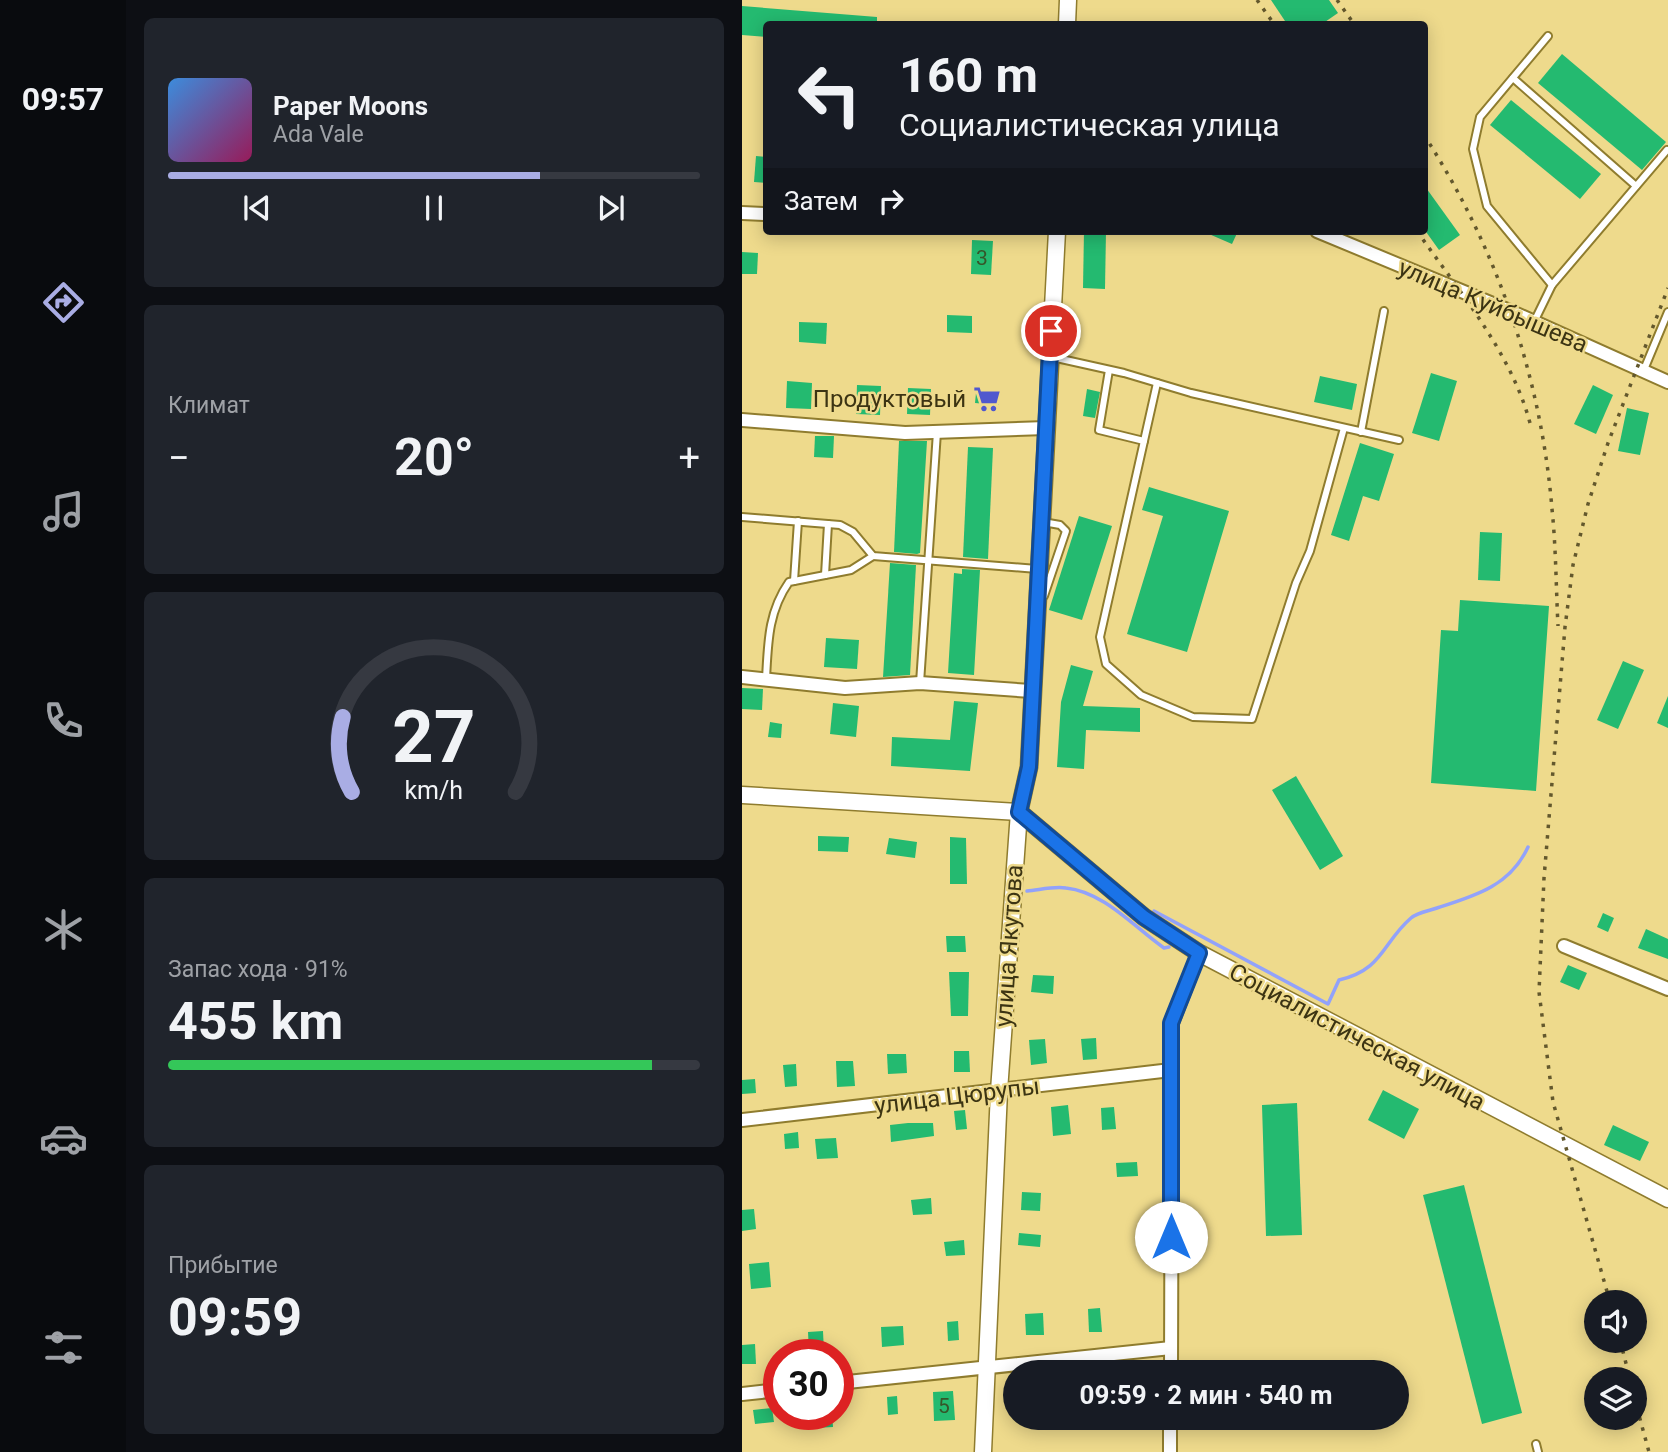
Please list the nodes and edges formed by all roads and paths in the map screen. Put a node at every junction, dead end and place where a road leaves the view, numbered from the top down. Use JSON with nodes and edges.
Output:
{"nodes":[{"id":1,"x":1068,"y":0,"type":"edge"},
{"id":2,"x":1067,"y":21,"type":"edge"},
{"id":3,"x":1548,"y":36,"type":"dead end"},
{"id":4,"x":1513,"y":78,"type":"junction"},
{"id":5,"x":1667,"y":150,"type":"edge"},
{"id":6,"x":1636,"y":186,"type":"junction"},
{"id":7,"x":742,"y":213,"type":"edge"},
{"id":8,"x":763,"y":214,"type":"edge"},
{"id":9,"x":1056,"y":235,"type":"edge"},
{"id":10,"x":1327,"y":235,"type":"edge"},
{"id":11,"x":1552,"y":285,"type":"junction"},
{"id":12,"x":1384,"y":311,"type":"dead end"},
{"id":13,"x":1668,"y":312,"type":"edge"},
{"id":14,"x":1534,"y":322,"type":"junction"},
{"id":15,"x":1050,"y":357,"type":"junction"},
{"id":16,"x":1109,"y":370,"type":"junction"},
{"id":17,"x":1643,"y":372,"type":"junction"},
{"id":18,"x":1668,"y":382,"type":"edge"},
{"id":19,"x":1157,"y":383,"type":"junction"},
{"id":20,"x":742,"y":420,"type":"edge"},
{"id":21,"x":1046,"y":428,"type":"junction"},
{"id":22,"x":1344,"y":428,"type":"junction"},
{"id":23,"x":937,"y":432,"type":"junction"},
{"id":24,"x":1361,"y":432,"type":"junction"},
{"id":25,"x":1399,"y":440,"type":"dead end"},
{"id":26,"x":1144,"y":441,"type":"junction"},
{"id":27,"x":742,"y":517,"type":"edge"},
{"id":28,"x":798,"y":521,"type":"junction"},
{"id":29,"x":1041,"y":522,"type":"junction"},
{"id":30,"x":828,"y":524,"type":"junction"},
{"id":31,"x":873,"y":556,"type":"junction"},
{"id":32,"x":927,"y":560,"type":"junction"},
{"id":33,"x":1038,"y":569,"type":"junction"},
{"id":34,"x":825,"y":575,"type":"junction"},
{"id":35,"x":794,"y":581,"type":"junction"},
{"id":36,"x":1035,"y":623,"type":"junction"},
{"id":37,"x":742,"y":677,"type":"edge"},
{"id":38,"x":766,"y":679,"type":"junction"},
{"id":39,"x":920,"y":683,"type":"junction"},
{"id":40,"x":1031,"y":691,"type":"junction"},
{"id":41,"x":742,"y":795,"type":"edge"},
{"id":42,"x":1019,"y":812,"type":"junction"},
{"id":43,"x":1564,"y":946,"type":"dead end"},
{"id":44,"x":1199,"y":953,"type":"junction"},
{"id":45,"x":1668,"y":989,"type":"edge"},
{"id":46,"x":1171,"y":1070,"type":"junction"},
{"id":47,"x":999,"y":1091,"type":"junction"},
{"id":48,"x":742,"y":1121,"type":"edge"},
{"id":49,"x":1668,"y":1199,"type":"edge"},
{"id":50,"x":1171,"y":1348,"type":"junction"},
{"id":51,"x":1171,"y":1360,"type":"edge"},
{"id":52,"x":988,"y":1367,"type":"junction"},
{"id":53,"x":854,"y":1381,"type":"edge"},
{"id":54,"x":763,"y":1392,"type":"edge"},
{"id":55,"x":742,"y":1394,"type":"edge"},
{"id":56,"x":1171,"y":1430,"type":"edge"},
{"id":57,"x":1536,"y":1444,"type":"dead end"},
{"id":58,"x":983,"y":1452,"type":"edge"},
{"id":59,"x":1170,"y":1452,"type":"edge"},
{"id":60,"x":1538,"y":1452,"type":"edge"}],
"edges":[{"from":1,"to":2,"type":"street"},
{"from":3,"to":4,"type":"lane"},
{"from":4,"to":6,"type":"lane"},
{"from":4,"to":11,"type":"lane"},
{"from":5,"to":6,"type":"lane"},
{"from":6,"to":11,"type":"lane"},
{"from":7,"to":8,"type":"street"},
{"from":9,"to":15,"type":"street","name":"улица Якутова"},
{"from":10,"to":14,"type":"street","name":"улица Куйбышева"},
{"from":11,"to":14,"type":"lane"},
{"from":12,"to":24,"type":"lane"},
{"from":13,"to":17,"type":"lane"},
{"from":14,"to":17,"type":"street","name":"улица Куйбышева"},
{"from":15,"to":16,"type":"lane"},
{"from":15,"to":21,"type":"street","name":"улица Якутова"},
{"from":16,"to":19,"type":"lane"},
{"from":16,"to":26,"type":"lane"},
{"from":17,"to":18,"type":"street","name":"улица Куйбышева"},
{"from":19,"to":22,"type":"lane"},
{"from":19,"to":26,"type":"lane"},
{"from":20,"to":23,"type":"street"},
{"from":21,"to":23,"type":"street"},
{"from":21,"to":29,"type":"street","name":"улица Якутова"},
{"from":22,"to":24,"type":"lane"},
{"from":22,"to":26,"type":"lane"},
{"from":23,"to":32,"type":"lane"},
{"from":24,"to":25,"type":"lane"},
{"from":27,"to":28,"type":"lane"},
{"from":28,"to":30,"type":"lane"},
{"from":28,"to":35,"type":"lane"},
{"from":29,"to":33,"type":"street","name":"улица Якутова"},
{"from":29,"to":36,"type":"lane"},
{"from":30,"to":31,"type":"lane"},
{"from":30,"to":34,"type":"lane"},
{"from":31,"to":32,"type":"lane"},
{"from":31,"to":34,"type":"lane"},
{"from":32,"to":33,"type":"lane"},
{"from":32,"to":39,"type":"lane"},
{"from":33,"to":36,"type":"street","name":"улица Якутова"},
{"from":34,"to":35,"type":"lane"},
{"from":35,"to":38,"type":"lane"},
{"from":36,"to":40,"type":"street","name":"улица Якутова"},
{"from":37,"to":38,"type":"street"},
{"from":38,"to":39,"type":"street"},
{"from":39,"to":40,"type":"street"},
{"from":40,"to":42,"type":"street","name":"улица Якутова"},
{"from":41,"to":42,"type":"street"},
{"from":42,"to":44,"type":"street","name":"Социалистическая улица"},
{"from":42,"to":47,"type":"street","name":"улица Якутова"},
{"from":43,"to":45,"type":"street"},
{"from":44,"to":46,"type":"street"},
{"from":44,"to":49,"type":"street","name":"Социалистическая улица"},
{"from":46,"to":47,"type":"street","name":"улица Цюрупы"},
{"from":46,"to":50,"type":"street"},
{"from":47,"to":48,"type":"street","name":"улица Цюрупы"},
{"from":47,"to":52,"type":"street","name":"улица Якутова"},
{"from":50,"to":51,"type":"street"},
{"from":50,"to":52,"type":"street"},
{"from":52,"to":53,"type":"street"},
{"from":52,"to":58,"type":"street","name":"улица Якутова"},
{"from":54,"to":55,"type":"street"},
{"from":56,"to":59,"type":"street"},
{"from":57,"to":60,"type":"lane"}]}
